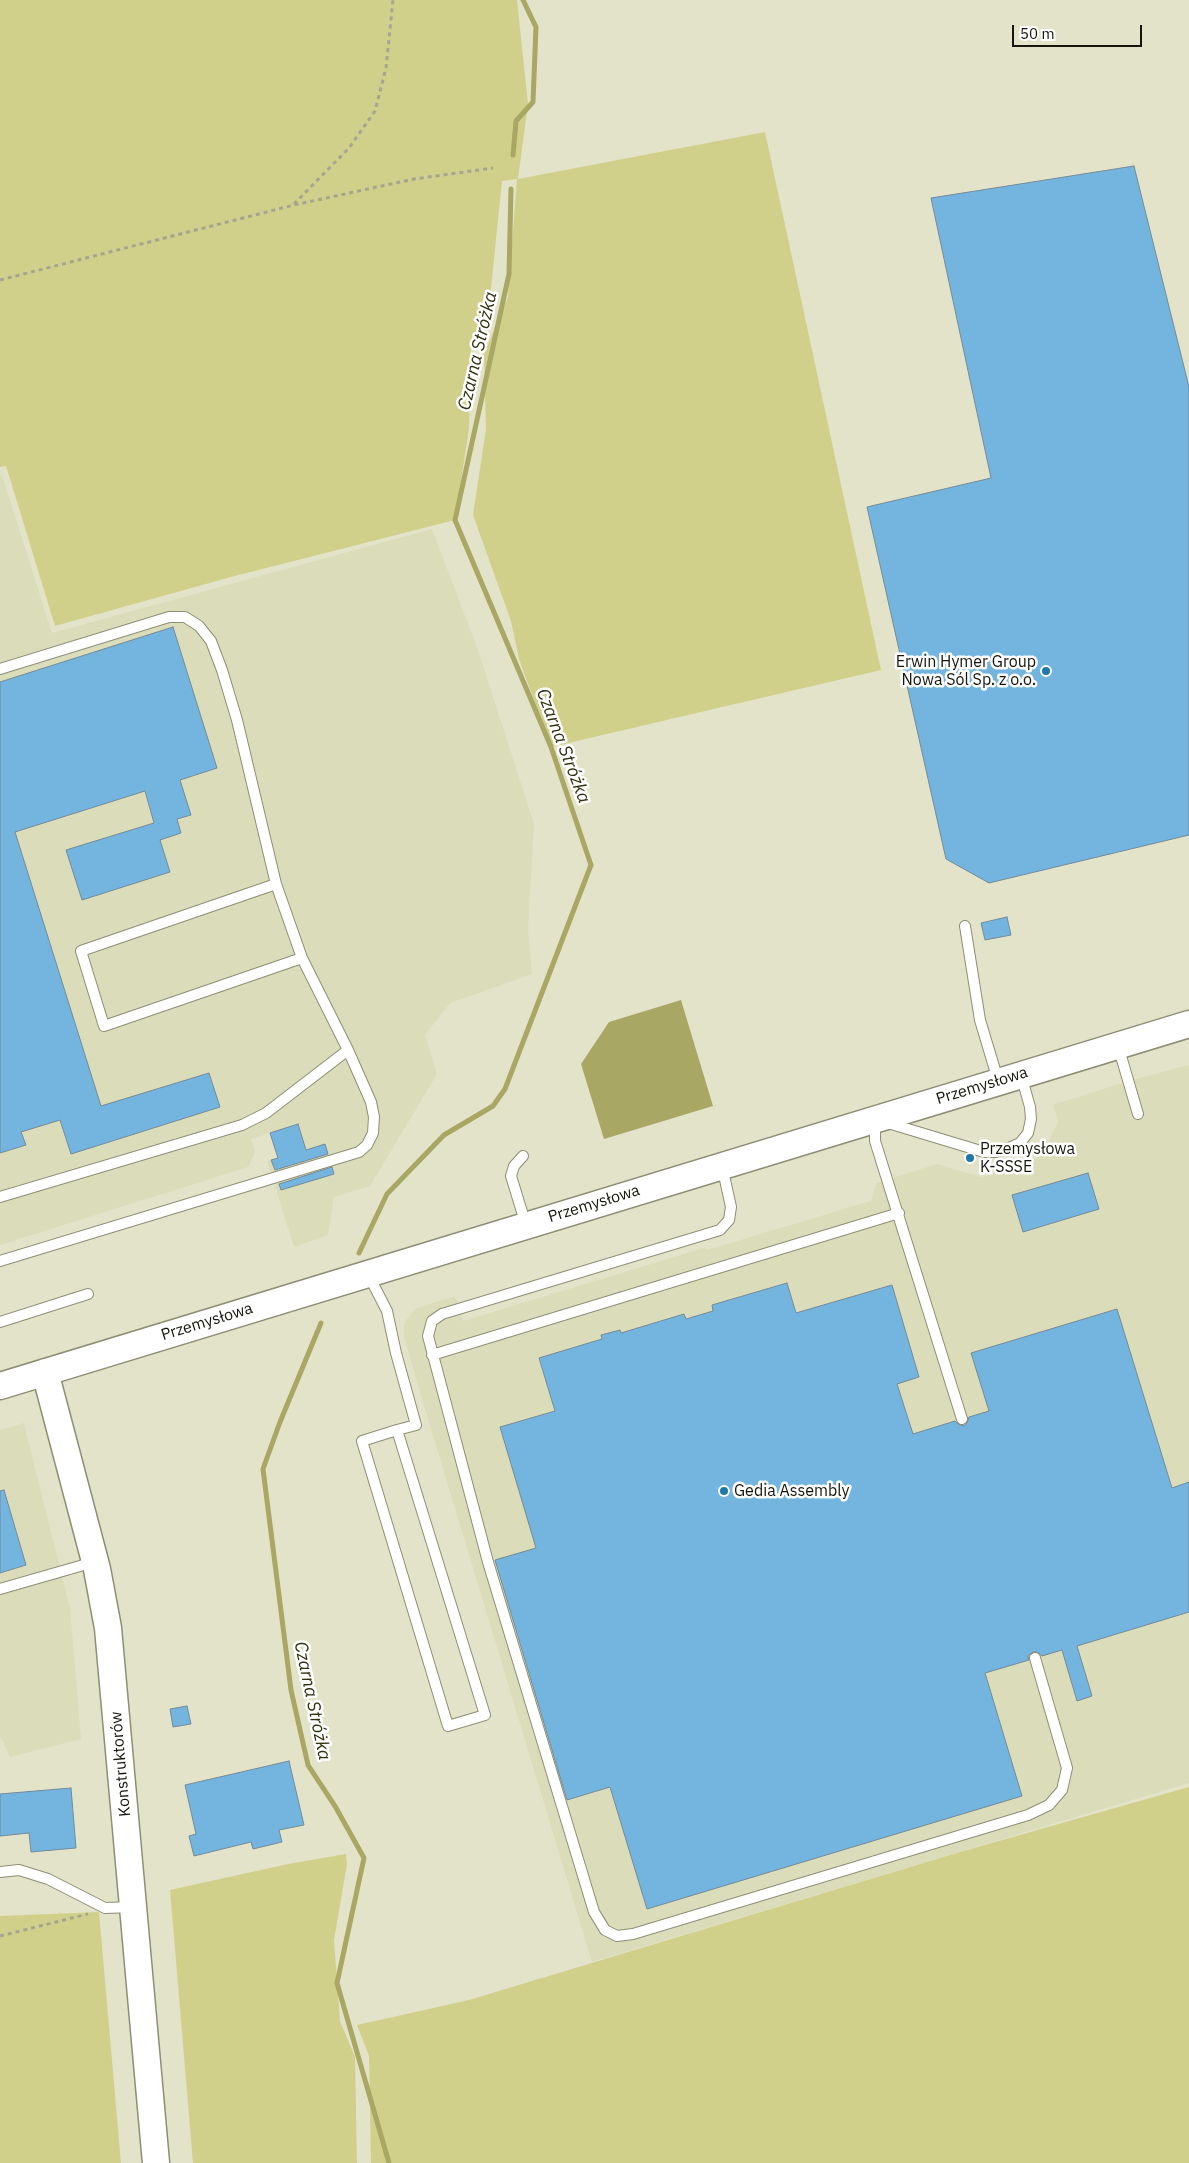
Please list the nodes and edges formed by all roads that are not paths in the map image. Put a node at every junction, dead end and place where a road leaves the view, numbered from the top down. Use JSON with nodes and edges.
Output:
{"nodes":[{"id":1,"x":0,"y":669,"type":"edge"},
{"id":2,"x":276,"y":884,"type":"junction"},
{"id":3,"x":965,"y":926,"type":"dead end"},
{"id":4,"x":302,"y":958,"type":"junction"},
{"id":5,"x":1189,"y":1024,"type":"edge"},
{"id":6,"x":1118,"y":1045,"type":"junction"},
{"id":7,"x":348,"y":1050,"type":"junction"},
{"id":8,"x":1009,"y":1077,"type":"junction"},
{"id":9,"x":1138,"y":1114,"type":"dead end"},
{"id":10,"x":875,"y":1119,"type":"junction"},
{"id":11,"x":523,"y":1156,"type":"dead end"},
{"id":12,"x":722,"y":1165,"type":"junction"},
{"id":13,"x":0,"y":1197,"type":"edge"},
{"id":14,"x":899,"y":1213,"type":"junction"},
{"id":15,"x":526,"y":1225,"type":"junction"},
{"id":16,"x":0,"y":1261,"type":"edge"},
{"id":17,"x":368,"y":1273,"type":"junction"},
{"id":18,"x":88,"y":1294,"type":"dead end"},
{"id":19,"x":0,"y":1322,"type":"edge"},
{"id":20,"x":432,"y":1355,"type":"junction"},
{"id":21,"x":45,"y":1372,"type":"junction"},
{"id":22,"x":0,"y":1386,"type":"edge"},
{"id":23,"x":962,"y":1419,"type":"dead end"},
{"id":24,"x":397,"y":1430,"type":"junction"},
{"id":25,"x":95,"y":1562,"type":"junction"},
{"id":26,"x":0,"y":1590,"type":"edge"},
{"id":27,"x":1035,"y":1658,"type":"dead end"},
{"id":28,"x":0,"y":1872,"type":"edge"},
{"id":29,"x":134,"y":1906,"type":"junction"},
{"id":30,"x":156,"y":2163,"type":"edge"}],
"edges":[{"from":1,"to":2,"type":"lane"},
{"from":2,"to":4,"type":"lane"},
{"from":2,"to":4,"type":"lane"},
{"from":3,"to":8,"type":"lane"},
{"from":4,"to":7,"type":"lane"},
{"from":5,"to":6,"type":"street","name":"Przemysłowa"},
{"from":6,"to":8,"type":"street","name":"Przemysłowa"},
{"from":6,"to":9,"type":"lane"},
{"from":7,"to":13,"type":"lane"},
{"from":7,"to":16,"type":"lane"},
{"from":8,"to":10,"type":"street","name":"Przemysłowa"},
{"from":8,"to":10,"type":"lane"},
{"from":10,"to":12,"type":"street","name":"Przemysłowa"},
{"from":10,"to":14,"type":"lane"},
{"from":11,"to":15,"type":"lane"},
{"from":12,"to":15,"type":"street","name":"Przemysłowa"},
{"from":12,"to":20,"type":"lane"},
{"from":14,"to":20,"type":"lane"},
{"from":14,"to":23,"type":"lane"},
{"from":15,"to":17,"type":"street","name":"Przemysłowa"},
{"from":17,"to":21,"type":"street","name":"Przemysłowa"},
{"from":17,"to":24,"type":"lane"},
{"from":18,"to":19,"type":"lane"},
{"from":20,"to":27,"type":"lane"},
{"from":21,"to":22,"type":"street","name":"Przemysłowa"},
{"from":21,"to":25,"type":"street","name":"Konstruktorów"},
{"from":24,"to":24,"type":"lane"},
{"from":25,"to":26,"type":"lane"},
{"from":25,"to":29,"type":"street","name":"Konstruktorów"},
{"from":28,"to":29,"type":"lane"},
{"from":29,"to":30,"type":"street","name":"Konstruktorów"}]}
